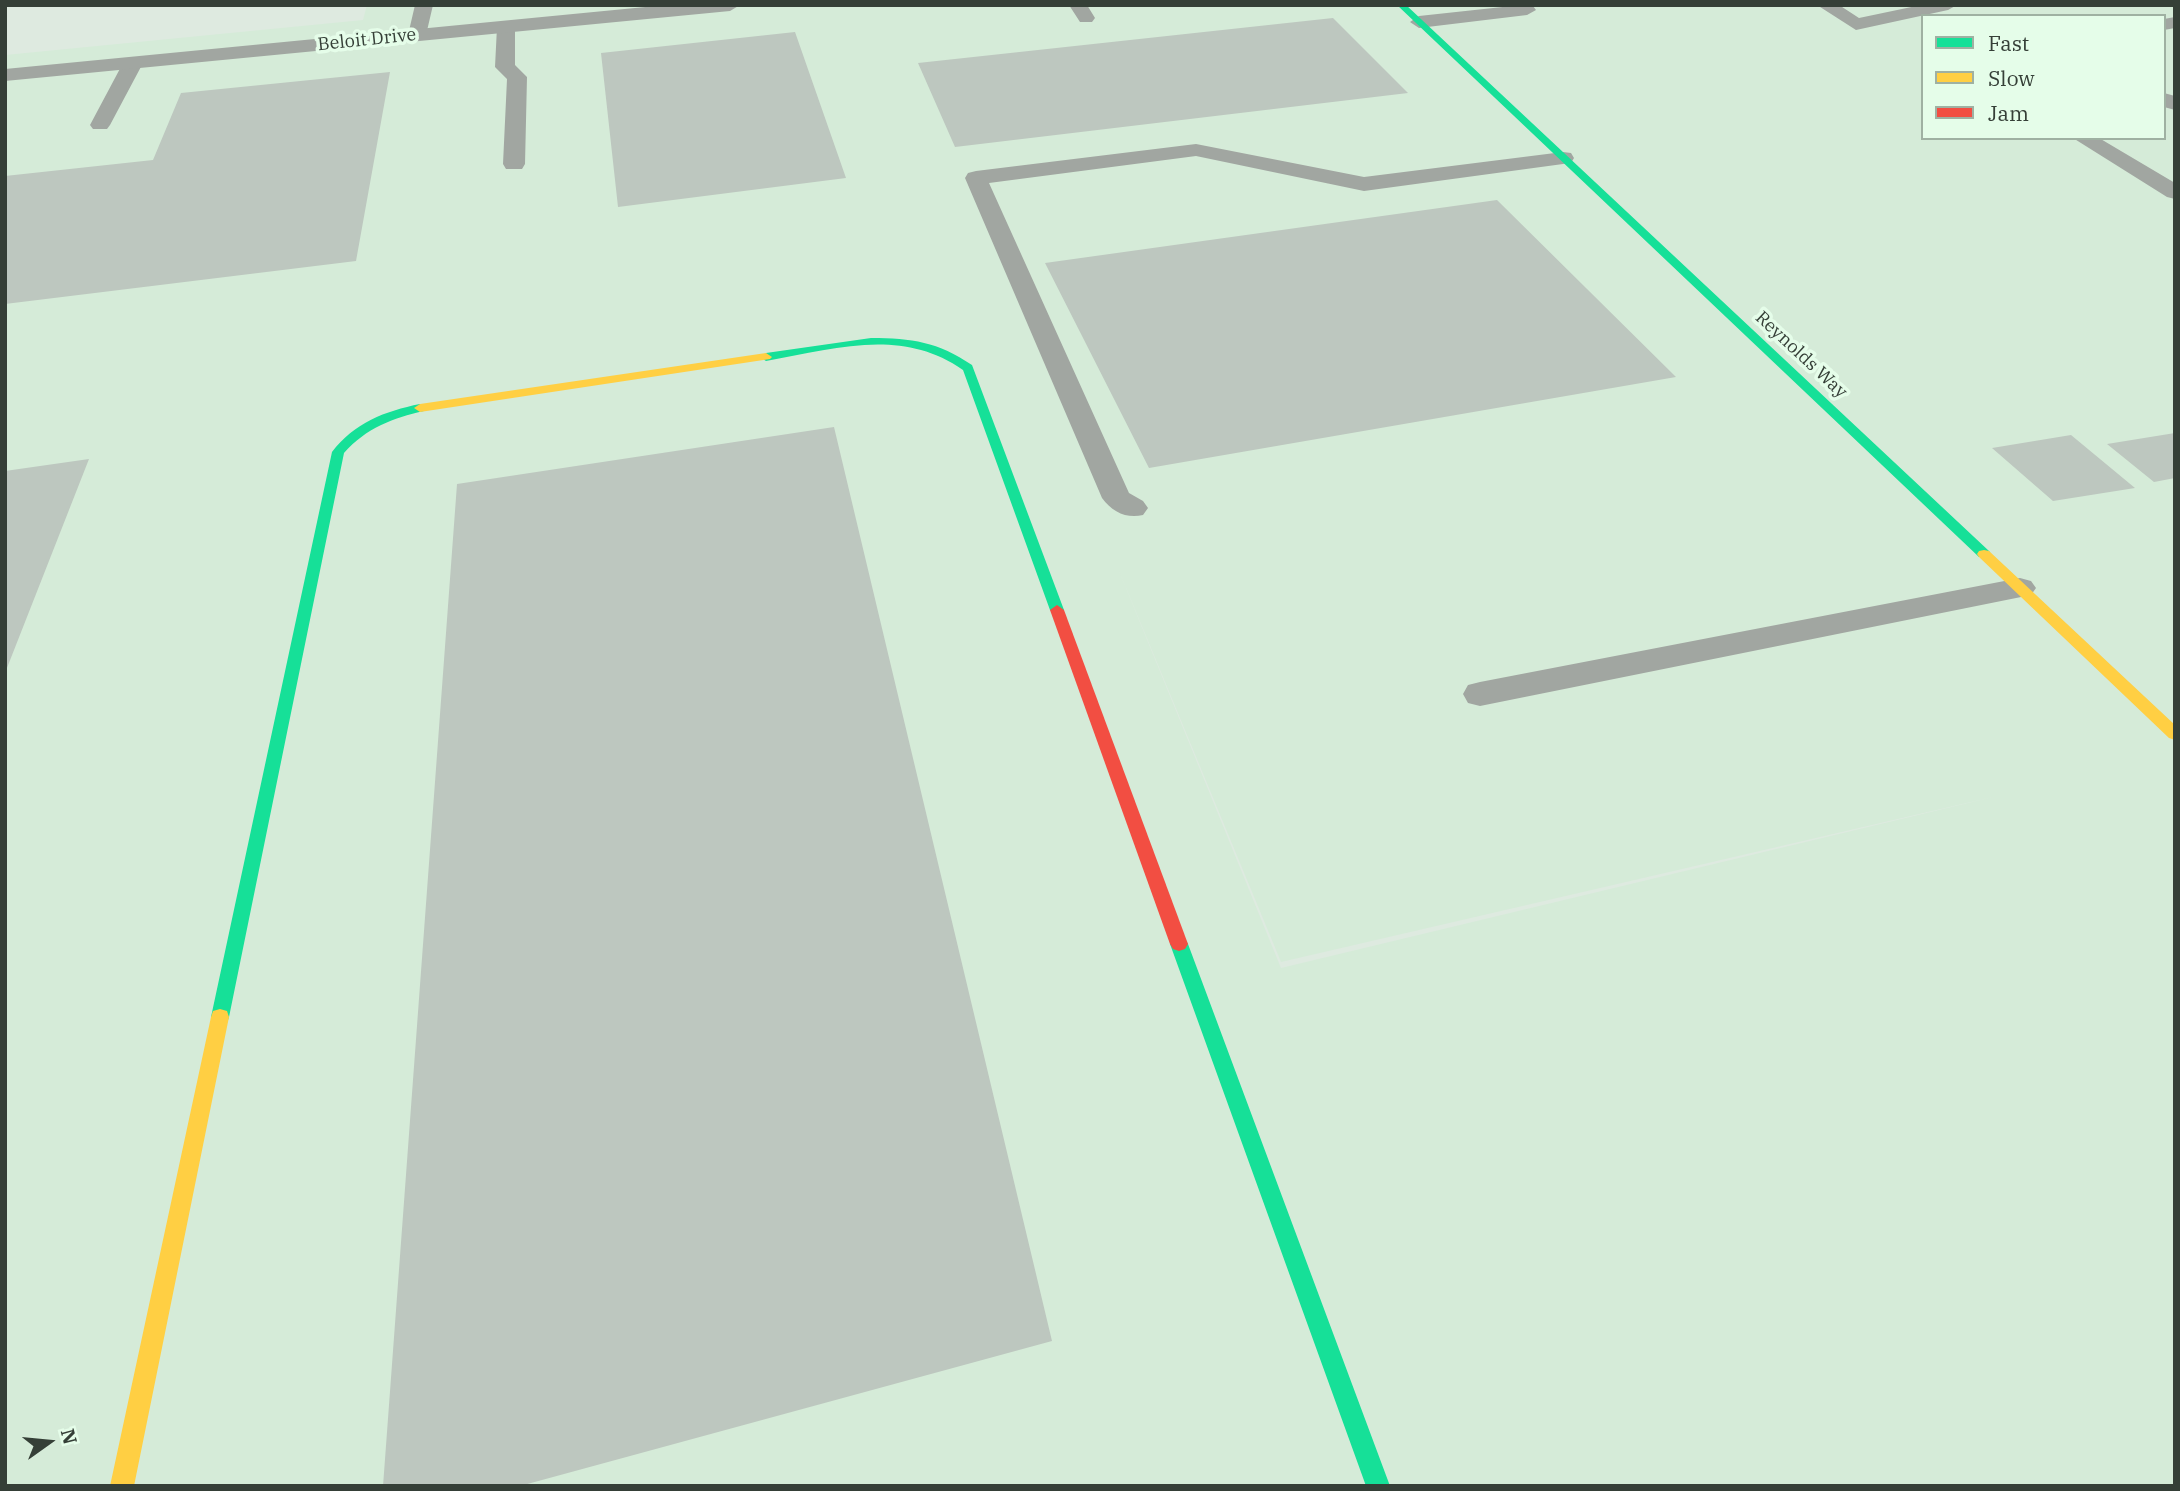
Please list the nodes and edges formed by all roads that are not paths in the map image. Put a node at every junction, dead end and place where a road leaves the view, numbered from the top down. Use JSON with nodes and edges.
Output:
{"nodes":[{"id":1,"x":424,"y":5,"type":"edge"},
{"id":2,"x":730,"y":5,"type":"edge"},
{"id":3,"x":1401,"y":5,"type":"edge"},
{"id":4,"x":1826,"y":5,"type":"edge"},
{"id":5,"x":1948,"y":5,"type":"edge"},
{"id":6,"x":1527,"y":10,"type":"dead end"},
{"id":7,"x":1419,"y":22,"type":"junction"},
{"id":8,"x":506,"y":27,"type":"junction"},
{"id":9,"x":417,"y":36,"type":"junction"},
{"id":10,"x":133,"y":63,"type":"junction"},
{"id":11,"x":5,"y":75,"type":"edge"},
{"id":12,"x":100,"y":125,"type":"dead end"},
{"id":13,"x":2086,"y":140,"type":"edge"},
{"id":14,"x":1563,"y":158,"type":"junction"},
{"id":15,"x":514,"y":164,"type":"dead end"},
{"id":16,"x":2175,"y":192,"type":"edge"},
{"id":17,"x":1133,"y":508,"type":"dead end"},
{"id":18,"x":2020,"y":588,"type":"junction"},
{"id":19,"x":1480,"y":694,"type":"dead end"},
{"id":20,"x":2175,"y":734,"type":"edge"},
{"id":21,"x":122,"y":1486,"type":"edge"},
{"id":22,"x":1377,"y":1486,"type":"edge"}],
"edges":[{"from":1,"to":9,"type":"lane"},
{"from":2,"to":8,"type":"street","name":"Beloit Drive"},
{"from":3,"to":7,"type":"street","name":"Reynolds Way"},
{"from":4,"to":5,"type":"lane"},
{"from":6,"to":7,"type":"lane"},
{"from":7,"to":14,"type":"street","name":"Reynolds Way"},
{"from":8,"to":9,"type":"street","name":"Beloit Drive"},
{"from":8,"to":15,"type":"lane"},
{"from":9,"to":10,"type":"street","name":"Beloit Drive"},
{"from":10,"to":11,"type":"street","name":"Beloit Drive"},
{"from":10,"to":12,"type":"lane"},
{"from":13,"to":16,"type":"lane"},
{"from":14,"to":17,"type":"lane"},
{"from":14,"to":18,"type":"street","name":"Reynolds Way"},
{"from":18,"to":19,"type":"lane"},
{"from":18,"to":20,"type":"street","name":"Reynolds Way"},
{"from":21,"to":22,"type":"street"}]}
